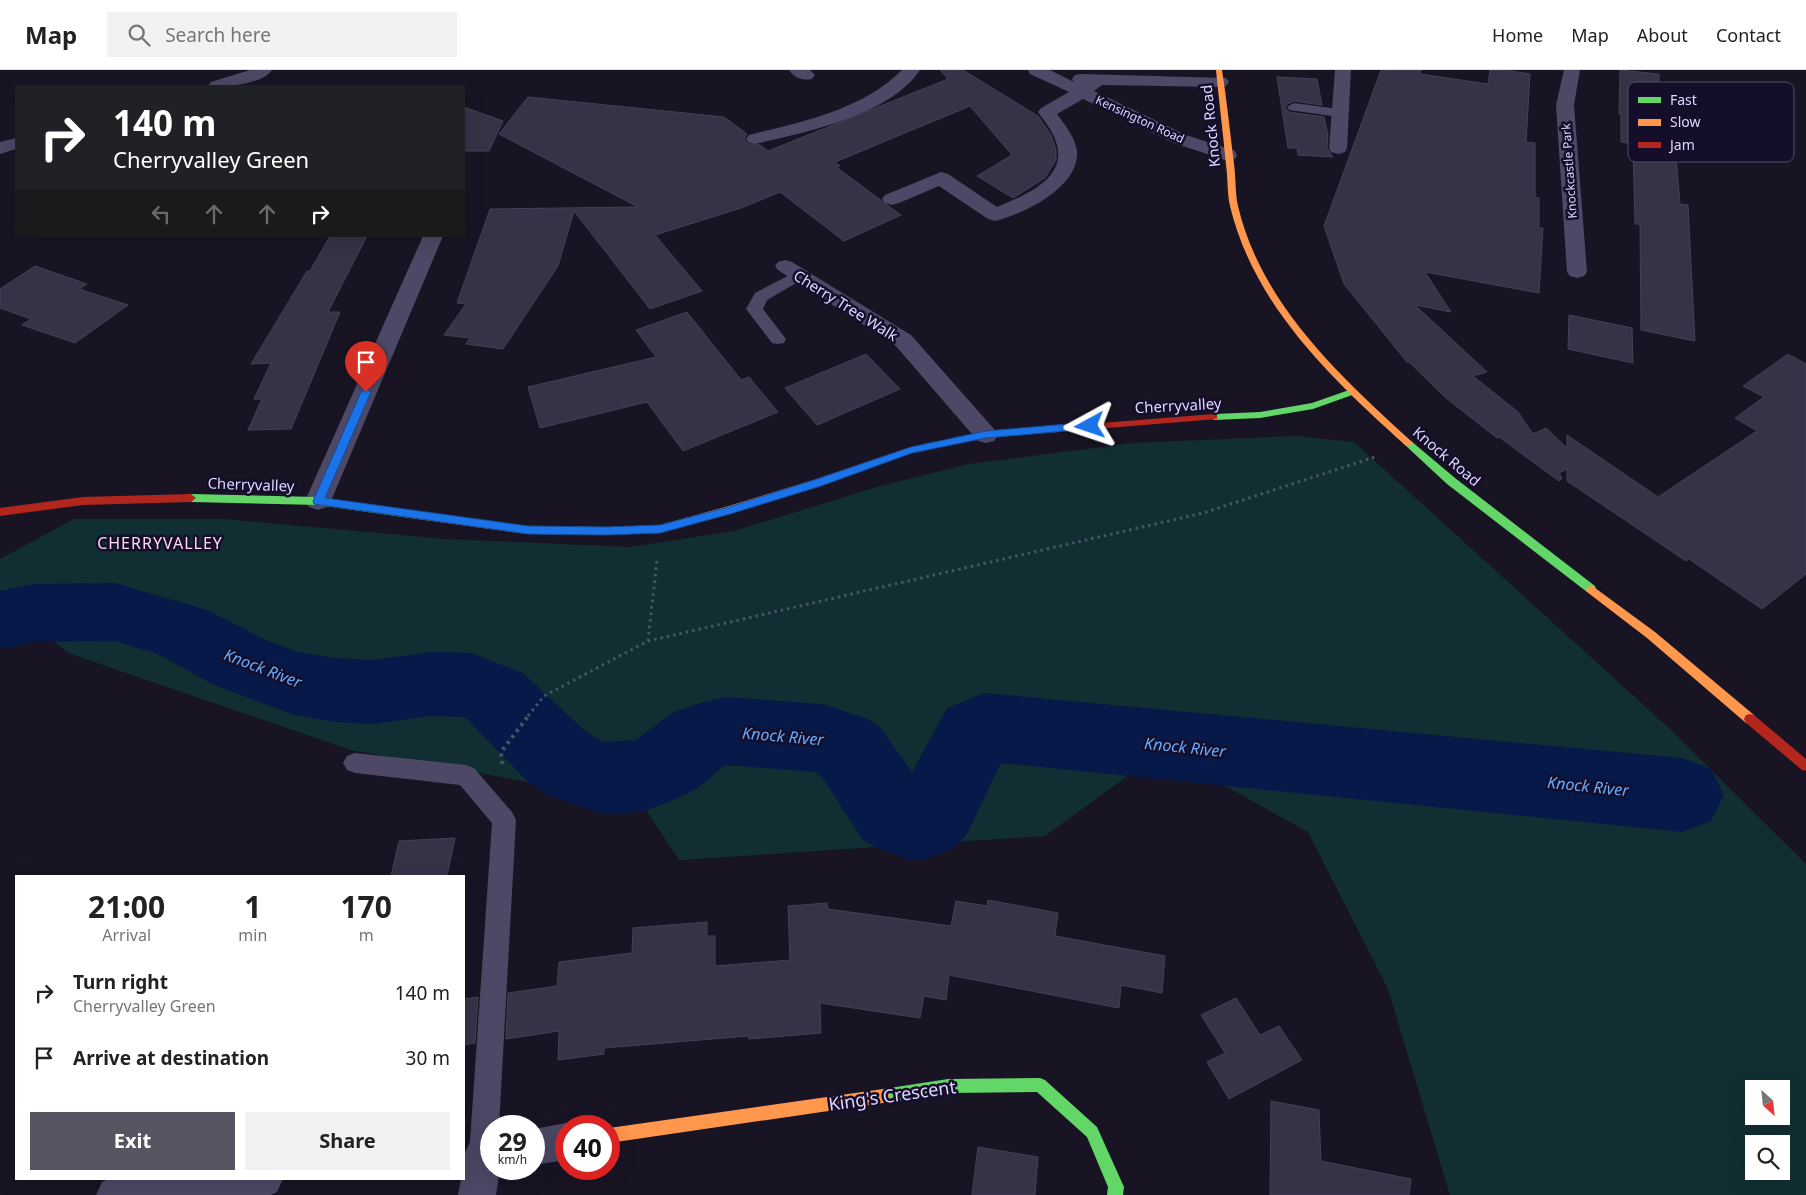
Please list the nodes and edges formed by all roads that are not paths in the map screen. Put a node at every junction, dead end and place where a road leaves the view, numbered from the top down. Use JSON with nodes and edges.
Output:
{"nodes":[{"id":1,"x":264,"y":70,"type":"edge"},
{"id":2,"x":912,"y":70,"type":"edge"},
{"id":3,"x":1036,"y":70,"type":"edge"},
{"id":4,"x":1342,"y":70,"type":"edge"},
{"id":5,"x":1572,"y":70,"type":"edge"},
{"id":6,"x":1219,"y":76,"type":"edge"},
{"id":7,"x":1054,"y":78,"type":"junction"},
{"id":8,"x":1099,"y":79,"type":"junction"},
{"id":9,"x":220,"y":85,"type":"edge"},
{"id":10,"x":1082,"y":92,"type":"junction"},
{"id":11,"x":1294,"y":107,"type":"dead end"},
{"id":12,"x":1340,"y":112,"type":"junction"},
{"id":13,"x":755,"y":139,"type":"dead end"},
{"id":14,"x":15,"y":143,"type":"edge"},
{"id":15,"x":0,"y":148,"type":"edge"},
{"id":16,"x":1338,"y":148,"type":"dead end"},
{"id":17,"x":1228,"y":155,"type":"junction"},
{"id":18,"x":892,"y":198,"type":"dead end"},
{"id":19,"x":433,"y":237,"type":"edge"},
{"id":20,"x":792,"y":270,"type":"joint"},
{"id":21,"x":1577,"y":272,"type":"dead end"},
{"id":22,"x":778,"y":339,"type":"dead end"},
{"id":23,"x":1352,"y":392,"type":"junction"},
{"id":24,"x":986,"y":435,"type":"junction"},
{"id":25,"x":318,"y":501,"type":"junction"},
{"id":26,"x":0,"y":512,"type":"edge"},
{"id":27,"x":355,"y":763,"type":"dead end"},
{"id":28,"x":1806,"y":766,"type":"edge"},
{"id":29,"x":620,"y":1134,"type":"edge"},
{"id":30,"x":479,"y":1155,"type":"edge"},
{"id":31,"x":255,"y":1180,"type":"edge"},
{"id":32,"x":115,"y":1195,"type":"edge"},
{"id":33,"x":477,"y":1195,"type":"edge"},
{"id":34,"x":1115,"y":1195,"type":"edge"}],
"edges":[{"from":1,"to":9,"type":"street"},
{"from":2,"to":13,"type":"street"},
{"from":3,"to":7,"type":"street","name":"Kensington Road"},
{"from":4,"to":12,"type":"street"},
{"from":5,"to":21,"type":"street","name":"Knockcastle Park"},
{"from":6,"to":8,"type":"street","name":"Kensington Road"},
{"from":6,"to":17,"type":"main road","name":"Knock Road"},
{"from":7,"to":8,"type":"street","name":"Kensington Road"},
{"from":7,"to":10,"type":"street","name":"Kensington Road"},
{"from":8,"to":10,"type":"street"},
{"from":10,"to":17,"type":"street","name":"Kensington Road"},
{"from":10,"to":18,"type":"street"},
{"from":11,"to":12,"type":"lane"},
{"from":12,"to":16,"type":"street"},
{"from":14,"to":15,"type":"street"},
{"from":17,"to":23,"type":"main road","name":"Knock Road"},
{"from":19,"to":25,"type":"street"},
{"from":20,"to":22,"type":"lane"},
{"from":20,"to":24,"type":"street","name":"Cherry Tree Walk"},
{"from":23,"to":24,"type":"main road","name":"Cherryvalley"},
{"from":23,"to":28,"type":"main road","name":"Knock Road"},
{"from":24,"to":25,"type":"main road","name":"Cherryvalley"},
{"from":25,"to":26,"type":"main road","name":"Cherryvalley"},
{"from":27,"to":30,"type":"lane"},
{"from":29,"to":34,"type":"main road","name":"King's Crescent"},
{"from":30,"to":33,"type":"street"},
{"from":31,"to":32,"type":"street"}]}
